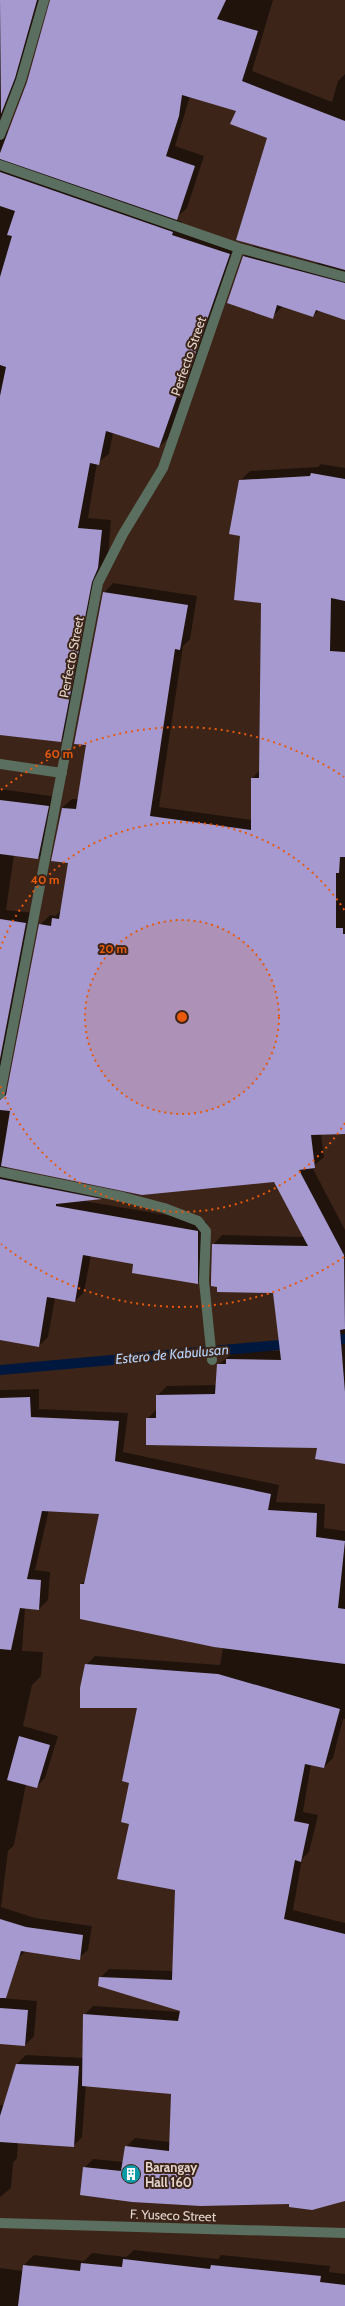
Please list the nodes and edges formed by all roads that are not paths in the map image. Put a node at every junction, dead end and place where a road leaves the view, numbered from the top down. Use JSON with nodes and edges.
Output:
{"nodes":[{"id":1,"x":44,"y":0,"type":"edge"},
{"id":2,"x":0,"y":136,"type":"edge"},
{"id":3,"x":0,"y":165,"type":"edge"},
{"id":4,"x":239,"y":248,"type":"junction"},
{"id":5,"x":345,"y":277,"type":"edge"},
{"id":6,"x":0,"y":764,"type":"edge"},
{"id":7,"x":62,"y":773,"type":"junction"},
{"id":8,"x":0,"y":1094,"type":"edge"},
{"id":9,"x":0,"y":1172,"type":"edge"},
{"id":10,"x":211,"y":1356,"type":"dead end"},
{"id":11,"x":0,"y":2222,"type":"edge"},
{"id":12,"x":345,"y":2233,"type":"edge"}],
"edges":[{"from":1,"to":2,"type":"street"},
{"from":3,"to":4,"type":"street"},
{"from":4,"to":5,"type":"street"},
{"from":4,"to":7,"type":"street","name":"Perfecto Street"},
{"from":6,"to":7,"type":"street"},
{"from":7,"to":8,"type":"street","name":"Perfecto Street"},
{"from":9,"to":10,"type":"street"},
{"from":11,"to":12,"type":"street","name":"F. Yuseco Street"}]}
